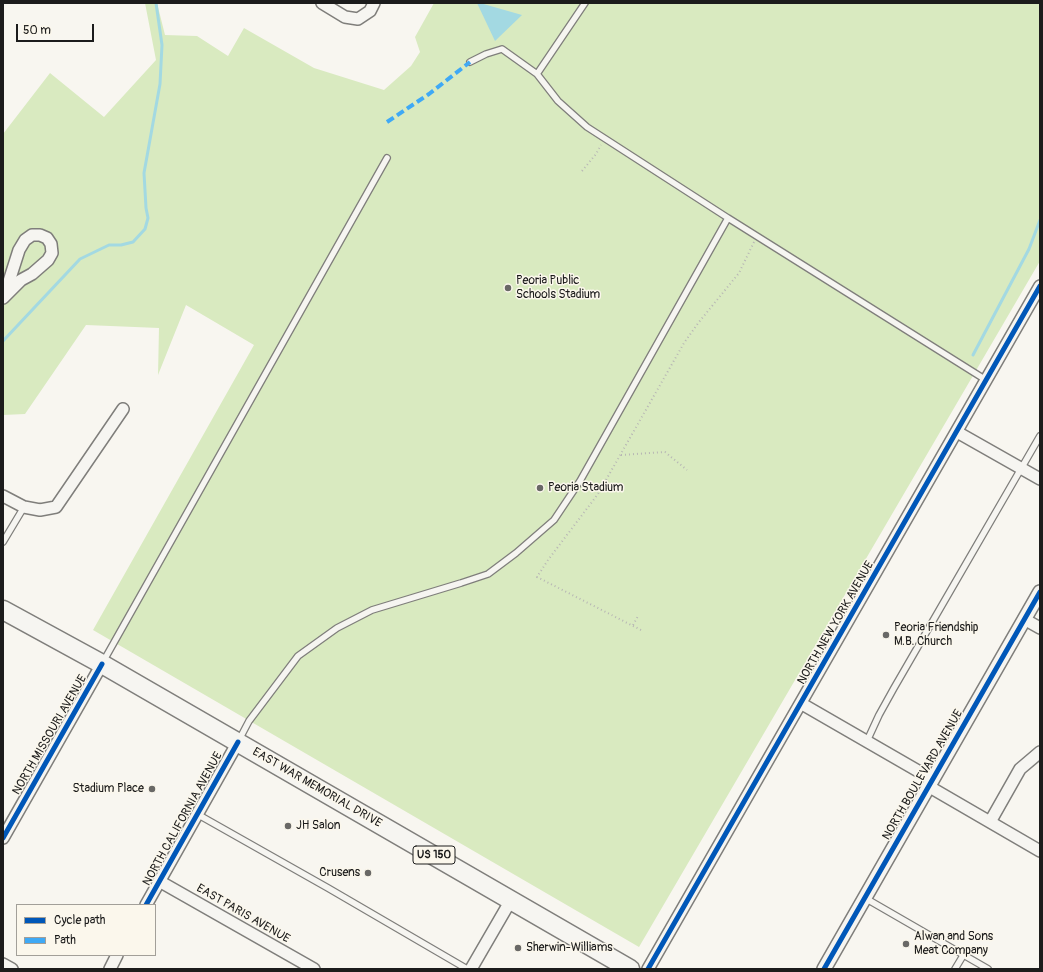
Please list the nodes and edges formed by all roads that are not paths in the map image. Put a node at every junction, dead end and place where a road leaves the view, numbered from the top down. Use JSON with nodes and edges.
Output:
{"nodes":[{"id":1,"x":322,"y":3,"type":"edge"},
{"id":2,"x":374,"y":3,"type":"edge"},
{"id":3,"x":585,"y":3,"type":"edge"},
{"id":4,"x":470,"y":62,"type":"dead end"},
{"id":5,"x":537,"y":74,"type":"junction"},
{"id":6,"x":387,"y":158,"type":"dead end"},
{"id":7,"x":728,"y":218,"type":"junction"},
{"id":8,"x":1040,"y":286,"type":"edge"},
{"id":9,"x":4,"y":297,"type":"edge"},
{"id":10,"x":986,"y":380,"type":"junction"},
{"id":11,"x":123,"y":409,"type":"dead end"},
{"id":12,"x":957,"y":432,"type":"junction"},
{"id":13,"x":1040,"y":436,"type":"edge"},
{"id":14,"x":1022,"y":469,"type":"junction"},
{"id":15,"x":1040,"y":480,"type":"edge"},
{"id":16,"x":3,"y":496,"type":"edge"},
{"id":17,"x":24,"y":507,"type":"junction"},
{"id":18,"x":3,"y":542,"type":"edge"},
{"id":19,"x":1040,"y":592,"type":"edge"},
{"id":20,"x":3,"y":610,"type":"edge"},
{"id":21,"x":1024,"y":619,"type":"junction"},
{"id":22,"x":1040,"y":628,"type":"edge"},
{"id":23,"x":102,"y":664,"type":"junction"},
{"id":24,"x":802,"y":704,"type":"junction"},
{"id":25,"x":867,"y":741,"type":"junction"},
{"id":26,"x":238,"y":742,"type":"junction"},
{"id":27,"x":1040,"y":752,"type":"edge"},
{"id":28,"x":930,"y":782,"type":"junction"},
{"id":29,"x":197,"y":814,"type":"junction"},
{"id":30,"x":990,"y":822,"type":"junction"},
{"id":31,"x":3,"y":838,"type":"edge"},
{"id":32,"x":1040,"y":851,"type":"edge"},
{"id":33,"x":159,"y":881,"type":"junction"},
{"id":34,"x":864,"y":898,"type":"junction"},
{"id":35,"x":511,"y":900,"type":"junction"},
{"id":36,"x":147,"y":904,"type":"edge"},
{"id":37,"x":964,"y":954,"type":"junction"},
{"id":38,"x":117,"y":956,"type":"edge"},
{"id":39,"x":3,"y":964,"type":"edge"},
{"id":40,"x":12,"y":969,"type":"edge"},
{"id":41,"x":110,"y":969,"type":"edge"},
{"id":42,"x":314,"y":969,"type":"edge"},
{"id":43,"x":467,"y":969,"type":"edge"},
{"id":44,"x":471,"y":969,"type":"edge"},
{"id":45,"x":630,"y":969,"type":"edge"},
{"id":46,"x":648,"y":969,"type":"edge"},
{"id":47,"x":824,"y":969,"type":"edge"},
{"id":48,"x":956,"y":969,"type":"edge"},
{"id":49,"x":988,"y":969,"type":"edge"}],
"edges":[{"from":1,"to":2,"type":"street"},
{"from":3,"to":5,"type":"lane"},
{"from":4,"to":5,"type":"lane"},
{"from":5,"to":7,"type":"lane"},
{"from":6,"to":23,"type":"lane"},
{"from":7,"to":10,"type":"lane"},
{"from":7,"to":26,"type":"lane"},
{"from":8,"to":10,"type":"street","name":"NORTH NEW YORK AVENUE"},
{"from":9,"to":9,"type":"street"},
{"from":10,"to":12,"type":"street","name":"NORTH NEW YORK AVENUE"},
{"from":11,"to":17,"type":"street"},
{"from":12,"to":14,"type":"street"},
{"from":12,"to":24,"type":"street","name":"NORTH NEW YORK AVENUE"},
{"from":13,"to":14,"type":"lane"},
{"from":14,"to":15,"type":"street"},
{"from":14,"to":25,"type":"lane"},
{"from":16,"to":17,"type":"street"},
{"from":17,"to":18,"type":"lane"},
{"from":19,"to":21,"type":"street","name":"NORTH BOULEVARD AVENUE"},
{"from":20,"to":23,"type":"highway","name":"EAST WAR MEMORIAL DRIVE","number":"US 150"},
{"from":21,"to":22,"type":"street"},
{"from":21,"to":28,"type":"street","name":"NORTH BOULEVARD AVENUE"},
{"from":23,"to":26,"type":"highway","name":"EAST WAR MEMORIAL DRIVE","number":"US 150"},
{"from":23,"to":31,"type":"street","name":"NORTH MISSOURI AVENUE"},
{"from":24,"to":25,"type":"street"},
{"from":24,"to":46,"type":"street","name":"NORTH NEW YORK AVENUE"},
{"from":25,"to":28,"type":"street"},
{"from":26,"to":29,"type":"street","name":"NORTH CALIFORNIA AVENUE"},
{"from":26,"to":35,"type":"highway","name":"EAST WAR MEMORIAL DRIVE","number":"US 150"},
{"from":27,"to":30,"type":"street"},
{"from":28,"to":30,"type":"street"},
{"from":28,"to":34,"type":"street","name":"NORTH BOULEVARD AVENUE"},
{"from":29,"to":33,"type":"street","name":"NORTH CALIFORNIA AVENUE"},
{"from":29,"to":43,"type":"lane"},
{"from":30,"to":32,"type":"street"},
{"from":33,"to":36,"type":"street","name":"NORTH CALIFORNIA AVENUE"},
{"from":33,"to":42,"type":"street","name":"EAST PARIS AVENUE"},
{"from":34,"to":37,"type":"lane"},
{"from":34,"to":47,"type":"street","name":"NORTH BOULEVARD AVENUE"},
{"from":35,"to":44,"type":"street"},
{"from":35,"to":45,"type":"highway","name":"EAST WAR MEMORIAL DRIVE","number":"US 150"},
{"from":37,"to":48,"type":"lane"},
{"from":37,"to":49,"type":"lane"},
{"from":38,"to":41,"type":"street"},
{"from":39,"to":40,"type":"street"}]}
